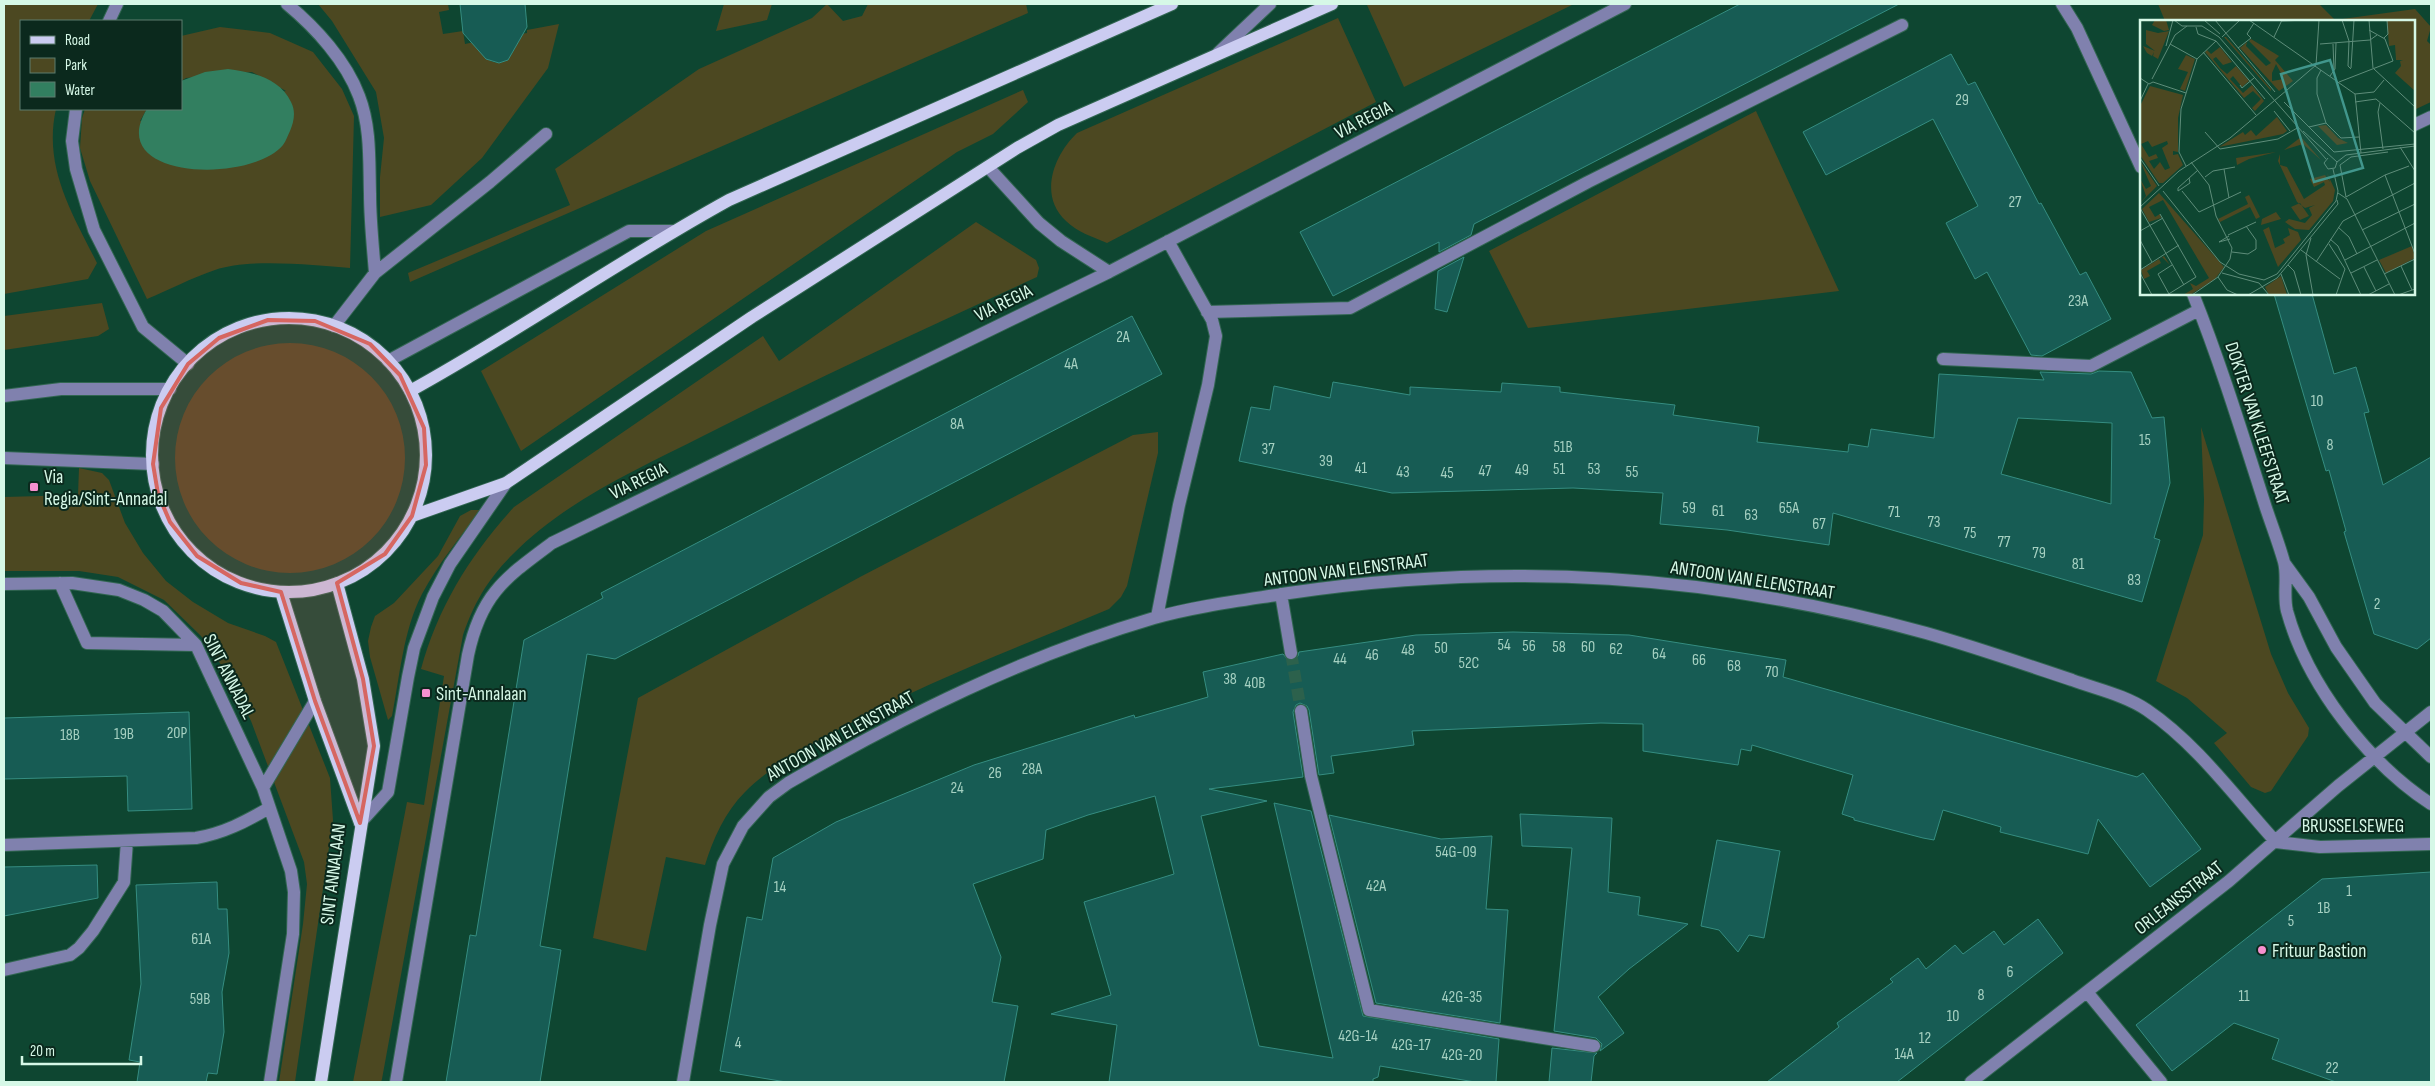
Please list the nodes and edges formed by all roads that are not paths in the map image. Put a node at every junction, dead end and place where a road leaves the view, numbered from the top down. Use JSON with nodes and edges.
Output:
{"nodes":[{"id":1,"x":117,"y":4,"type":"edge"},
{"id":2,"x":288,"y":4,"type":"edge"},
{"id":3,"x":1172,"y":4,"type":"edge"},
{"id":4,"x":1270,"y":4,"type":"edge"},
{"id":5,"x":1332,"y":4,"type":"edge"},
{"id":6,"x":1624,"y":4,"type":"edge"},
{"id":7,"x":2062,"y":4,"type":"edge"},
{"id":8,"x":2072,"y":4,"type":"edge"},
{"id":9,"x":109,"y":20,"type":"edge"},
{"id":10,"x":1902,"y":25,"type":"dead end"},
{"id":11,"x":2077,"y":28,"type":"junction"},
{"id":12,"x":1218,"y":53,"type":"junction"},
{"id":13,"x":76,"y":110,"type":"edge"},
{"id":14,"x":2431,"y":117,"type":"edge"},
{"id":15,"x":2415,"y":125,"type":"edge"},
{"id":16,"x":546,"y":134,"type":"dead end"},
{"id":17,"x":2140,"y":165,"type":"edge"},
{"id":18,"x":988,"y":167,"type":"junction"},
{"id":19,"x":673,"y":231,"type":"junction"},
{"id":20,"x":1168,"y":241,"type":"junction"},
{"id":21,"x":1109,"y":272,"type":"junction"},
{"id":22,"x":375,"y":273,"type":"junction"},
{"id":23,"x":2193,"y":295,"type":"edge"},
{"id":24,"x":2199,"y":310,"type":"junction"},
{"id":25,"x":1207,"y":312,"type":"junction"},
{"id":26,"x":334,"y":326,"type":"junction"},
{"id":27,"x":1943,"y":359,"type":"dead end"},
{"id":28,"x":388,"y":361,"type":"junction"},
{"id":29,"x":188,"y":364,"type":"junction"},
{"id":30,"x":170,"y":388,"type":"junction"},
{"id":31,"x":410,"y":391,"type":"junction"},
{"id":32,"x":4,"y":396,"type":"edge"},
{"id":33,"x":4,"y":458,"type":"edge"},
{"id":34,"x":153,"y":464,"type":"junction"},
{"id":35,"x":506,"y":483,"type":"junction"},
{"id":36,"x":412,"y":516,"type":"junction"},
{"id":37,"x":2285,"y":564,"type":"junction"},
{"id":38,"x":60,"y":583,"type":"junction"},
{"id":39,"x":4,"y":584,"type":"edge"},
{"id":40,"x":337,"y":584,"type":"junction"},
{"id":41,"x":281,"y":592,"type":"junction"},
{"id":42,"x":1281,"y":594,"type":"junction"},
{"id":43,"x":1157,"y":617,"type":"junction"},
{"id":44,"x":196,"y":645,"type":"junction"},
{"id":45,"x":1291,"y":653,"type":"tunnel mouth"},
{"id":46,"x":315,"y":701,"type":"junction"},
{"id":47,"x":1301,"y":711,"type":"tunnel mouth"},
{"id":48,"x":2431,"y":712,"type":"edge"},
{"id":49,"x":2403,"y":732,"type":"junction"},
{"id":50,"x":2375,"y":755,"type":"junction"},
{"id":51,"x":2431,"y":757,"type":"edge"},
{"id":52,"x":263,"y":788,"type":"junction"},
{"id":53,"x":2431,"y":804,"type":"edge"},
{"id":54,"x":269,"y":808,"type":"junction"},
{"id":55,"x":360,"y":823,"type":"junction"},
{"id":56,"x":127,"y":841,"type":"junction"},
{"id":57,"x":2276,"y":842,"type":"junction"},
{"id":58,"x":2431,"y":844,"type":"edge"},
{"id":59,"x":4,"y":845,"type":"edge"},
{"id":60,"x":4,"y":970,"type":"edge"},
{"id":61,"x":2087,"y":992,"type":"junction"},
{"id":62,"x":1594,"y":1046,"type":"dead end"},
{"id":63,"x":270,"y":1082,"type":"edge"},
{"id":64,"x":321,"y":1082,"type":"edge"},
{"id":65,"x":396,"y":1082,"type":"edge"},
{"id":66,"x":683,"y":1082,"type":"edge"},
{"id":67,"x":1971,"y":1082,"type":"edge"},
{"id":68,"x":2161,"y":1082,"type":"edge"}],
"edges":[{"from":1,"to":9,"type":"street"},
{"from":2,"to":22,"type":"street"},
{"from":3,"to":19,"type":"main road"},
{"from":4,"to":12,"type":"street"},
{"from":5,"to":12,"type":"main road"},
{"from":6,"to":20,"type":"street","name":"VIA REGIA"},
{"from":7,"to":11,"type":"street"},
{"from":8,"to":11,"type":"street"},
{"from":10,"to":25,"type":"street"},
{"from":11,"to":17,"type":"street"},
{"from":12,"to":18,"type":"main road"},
{"from":13,"to":29,"type":"street"},
{"from":14,"to":15,"type":"street"},
{"from":16,"to":22,"type":"street"},
{"from":18,"to":21,"type":"street"},
{"from":18,"to":35,"type":"main road"},
{"from":19,"to":28,"type":"street"},
{"from":19,"to":31,"type":"main road"},
{"from":20,"to":21,"type":"street","name":"VIA REGIA"},
{"from":20,"to":25,"type":"street"},
{"from":21,"to":65,"type":"street","name":"VIA REGIA"},
{"from":22,"to":26,"type":"street"},
{"from":23,"to":24,"type":"street","name":"DOKTER VAN KLEEFSTRAAT"},
{"from":24,"to":27,"type":"street"},
{"from":24,"to":37,"type":"street","name":"DOKTER VAN KLEEFSTRAAT"},
{"from":25,"to":43,"type":"street"},
{"from":26,"to":28,"type":"main road"},
{"from":26,"to":29,"type":"main road"},
{"from":28,"to":31,"type":"main road"},
{"from":29,"to":30,"type":"main road"},
{"from":30,"to":32,"type":"street"},
{"from":30,"to":34,"type":"main road"},
{"from":31,"to":36,"type":"main road"},
{"from":33,"to":34,"type":"street"},
{"from":34,"to":41,"type":"main road"},
{"from":35,"to":36,"type":"main road"},
{"from":35,"to":55,"type":"street"},
{"from":36,"to":40,"type":"main road"},
{"from":37,"to":49,"type":"street","name":"DOKTER VAN KLEEFSTRAAT"},
{"from":37,"to":50,"type":"street","name":"DOKTER VAN KLEEFSTRAAT"},
{"from":38,"to":39,"type":"street","name":"SINT ANNADAL"},
{"from":38,"to":44,"type":"street","name":"SINT ANNADAL"},
{"from":38,"to":44,"type":"street"},
{"from":40,"to":41,"type":"main road"},
{"from":40,"to":55,"type":"main road"},
{"from":41,"to":46,"type":"main road","name":"SINT ANNALAAN"},
{"from":42,"to":43,"type":"street","name":"ANTOON VAN ELENSTRAAT"},
{"from":42,"to":45,"type":"street"},
{"from":42,"to":57,"type":"street","name":"ANTOON VAN ELENSTRAAT"},
{"from":43,"to":66,"type":"street","name":"ANTOON VAN ELENSTRAAT"},
{"from":44,"to":52,"type":"street","name":"SINT ANNADAL"},
{"from":46,"to":52,"type":"street"},
{"from":46,"to":55,"type":"main road","name":"SINT ANNALAAN"},
{"from":47,"to":62,"type":"street"},
{"from":48,"to":49,"type":"street","name":"ORLEANSSTRAAT"},
{"from":49,"to":50,"type":"street","name":"ORLEANSSTRAAT"},
{"from":49,"to":51,"type":"street"},
{"from":50,"to":53,"type":"street","name":"BRUSSELSEWEG"},
{"from":50,"to":57,"type":"street","name":"ORLEANSSTRAAT"},
{"from":52,"to":54,"type":"street","name":"SINT ANNADAL"},
{"from":54,"to":56,"type":"street"},
{"from":54,"to":63,"type":"street","name":"SINT ANNALAAN"},
{"from":55,"to":64,"type":"main road","name":"SINT ANNALAAN"},
{"from":56,"to":59,"type":"street"},
{"from":56,"to":60,"type":"street"},
{"from":57,"to":58,"type":"street","name":"BRUSSELSEWEG"},
{"from":57,"to":61,"type":"street","name":"ORLEANSSTRAAT"},
{"from":61,"to":67,"type":"street","name":"ORLEANSSTRAAT"},
{"from":61,"to":68,"type":"street"}]}
